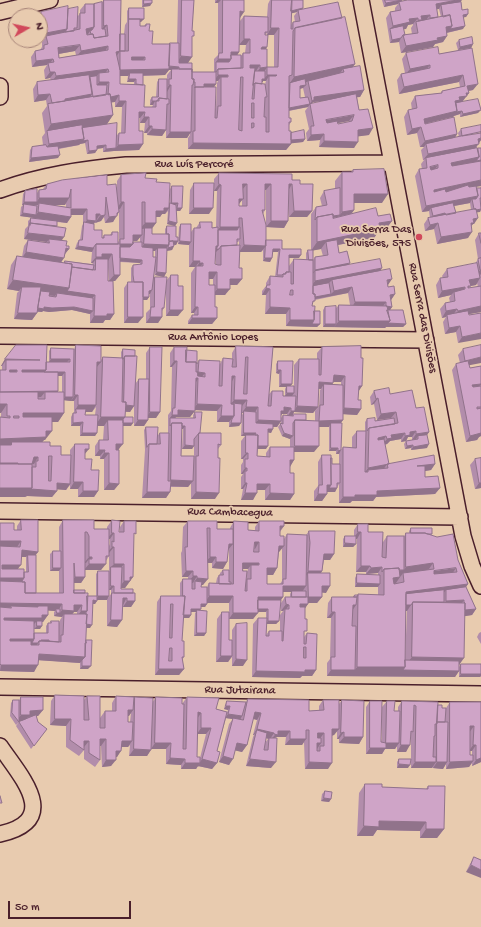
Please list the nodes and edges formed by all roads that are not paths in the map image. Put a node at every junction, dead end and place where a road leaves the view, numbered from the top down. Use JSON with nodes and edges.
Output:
{"nodes":[{"id":1,"x":50,"y":0,"type":"edge"},
{"id":2,"x":361,"y":0,"type":"edge"},
{"id":3,"x":0,"y":12,"type":"edge"},
{"id":4,"x":0,"y":86,"type":"edge"},
{"id":5,"x":0,"y":97,"type":"edge"},
{"id":6,"x":392,"y":163,"type":"junction"},
{"id":7,"x":0,"y":190,"type":"edge"},
{"id":8,"x":0,"y":336,"type":"edge"},
{"id":9,"x":426,"y":340,"type":"junction"},
{"id":10,"x":0,"y":511,"type":"edge"},
{"id":11,"x":460,"y":517,"type":"junction"},
{"id":12,"x":481,"y":586,"type":"edge"},
{"id":13,"x":0,"y":687,"type":"edge"},
{"id":14,"x":481,"y":694,"type":"edge"},
{"id":15,"x":0,"y":746,"type":"edge"},
{"id":16,"x":0,"y":834,"type":"edge"}],
"edges":[{"from":1,"to":3,"type":"street"},
{"from":2,"to":6,"type":"street","name":"Rua Serra das Divisões"},
{"from":4,"to":5,"type":"street"},
{"from":6,"to":7,"type":"street","name":"Rua Luís Percoré"},
{"from":6,"to":9,"type":"street","name":"Rua Serra das Divisões"},
{"from":8,"to":9,"type":"street","name":"Rua Antônio Lopes"},
{"from":9,"to":11,"type":"street","name":"Rua Serra das Divisões"},
{"from":10,"to":11,"type":"street","name":"Rua Cambacegua"},
{"from":11,"to":12,"type":"street","name":"Rua Serra das Divisões"},
{"from":13,"to":14,"type":"street","name":"Rua Jutairana"},
{"from":15,"to":16,"type":"street"}]}
